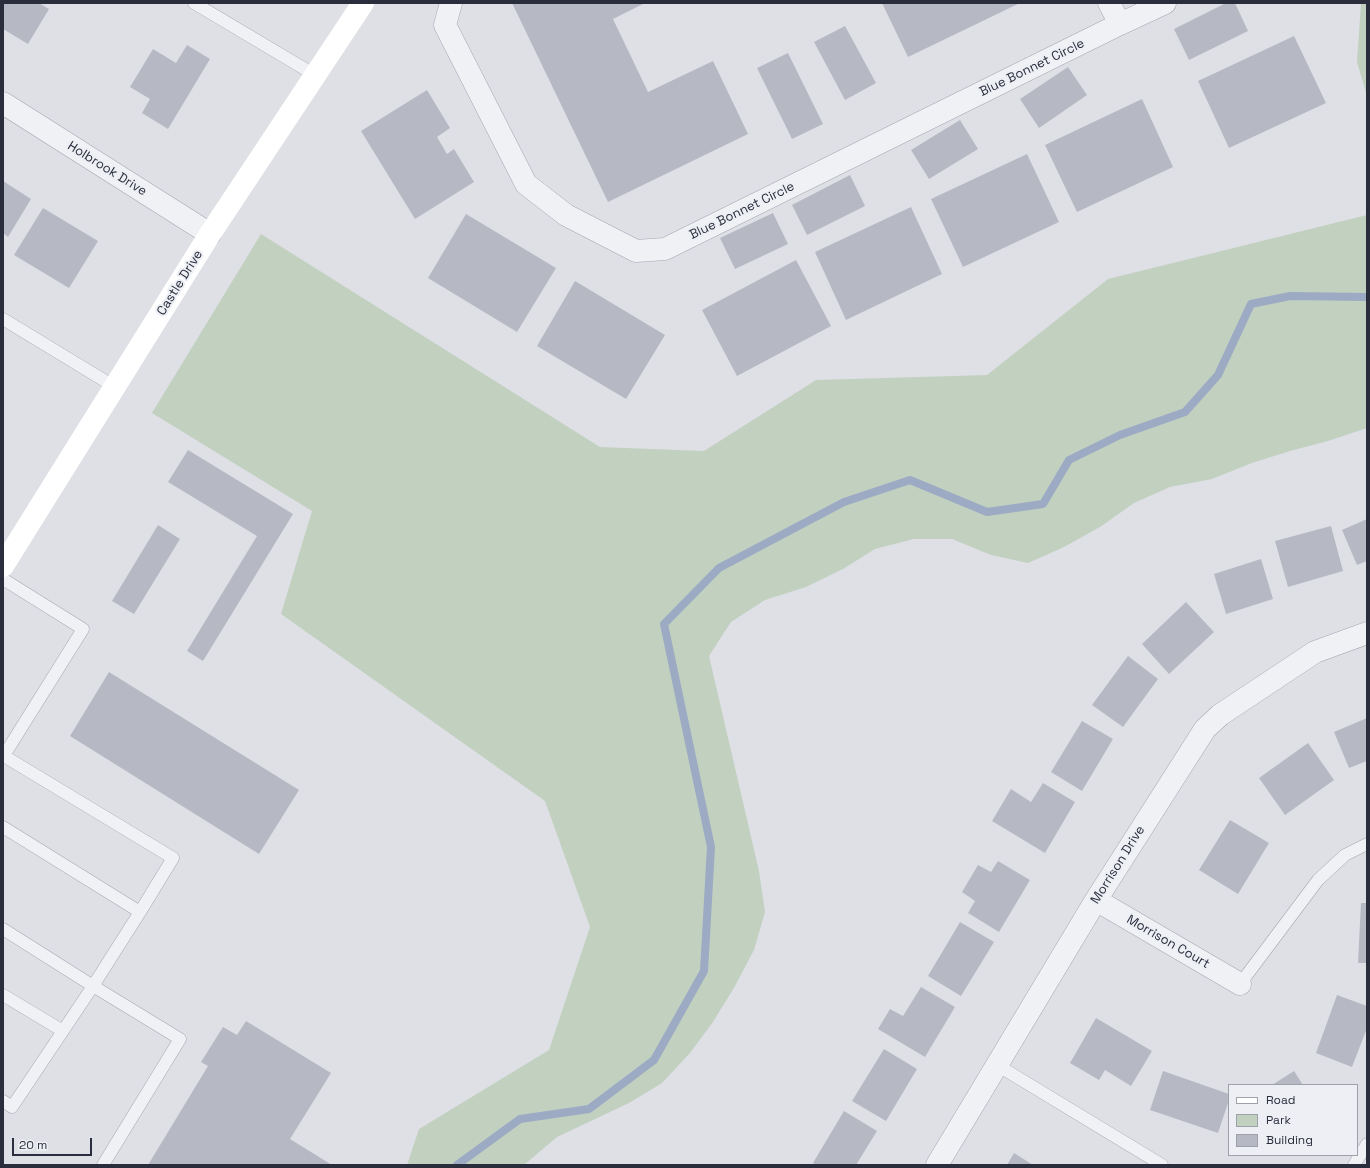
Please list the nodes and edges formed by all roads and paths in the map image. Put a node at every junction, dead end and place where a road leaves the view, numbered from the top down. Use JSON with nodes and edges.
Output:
{"nodes":[{"id":1,"x":194,"y":3,"type":"edge"},
{"id":2,"x":363,"y":3,"type":"edge"},
{"id":3,"x":451,"y":3,"type":"edge"},
{"id":4,"x":1109,"y":3,"type":"edge"},
{"id":5,"x":1165,"y":3,"type":"edge"},
{"id":6,"x":1120,"y":24,"type":"junction"},
{"id":7,"x":315,"y":75,"type":"junction"},
{"id":8,"x":3,"y":103,"type":"edge"},
{"id":9,"x":210,"y":234,"type":"junction"},
{"id":10,"x":3,"y":319,"type":"edge"},
{"id":11,"x":115,"y":387,"type":"junction"},
{"id":12,"x":6,"y":554,"type":"edge"},
{"id":13,"x":3,"y":579,"type":"edge"},
{"id":14,"x":1367,"y":633,"type":"edge"},
{"id":15,"x":3,"y":756,"type":"edge"},
{"id":16,"x":3,"y":827,"type":"edge"},
{"id":17,"x":1367,"y":844,"type":"edge"},
{"id":18,"x":1096,"y":900,"type":"junction"},
{"id":19,"x":140,"y":912,"type":"junction"},
{"id":20,"x":3,"y":929,"type":"edge"},
{"id":21,"x":1240,"y":984,"type":"joint"},
{"id":22,"x":93,"y":986,"type":"junction"},
{"id":23,"x":3,"y":995,"type":"edge"},
{"id":24,"x":63,"y":1031,"type":"junction"},
{"id":25,"x":997,"y":1065,"type":"junction"},
{"id":26,"x":3,"y":1101,"type":"edge"},
{"id":27,"x":1367,"y":1144,"type":"edge"},
{"id":28,"x":103,"y":1165,"type":"edge"},
{"id":29,"x":937,"y":1165,"type":"edge"},
{"id":30,"x":1162,"y":1165,"type":"edge"},
{"id":31,"x":1354,"y":1165,"type":"edge"}],
"edges":[{"from":1,"to":7,"type":"lane"},
{"from":2,"to":7,"type":"main road","name":"Castle Drive"},
{"from":3,"to":6,"type":"street","name":"Blue Bonnet Circle"},
{"from":4,"to":6,"type":"street"},
{"from":5,"to":6,"type":"street","name":"Blue Bonnet Circle"},
{"from":7,"to":9,"type":"main road","name":"Castle Drive"},
{"from":8,"to":9,"type":"street","name":"Holbrook Drive"},
{"from":9,"to":11,"type":"main road","name":"Castle Drive"},
{"from":10,"to":11,"type":"lane"},
{"from":11,"to":12,"type":"main road","name":"Castle Drive"},
{"from":13,"to":15,"type":"lane"},
{"from":14,"to":18,"type":"street","name":"Morrison Drive"},
{"from":15,"to":19,"type":"lane"},
{"from":16,"to":19,"type":"lane"},
{"from":17,"to":21,"type":"lane"},
{"from":18,"to":21,"type":"street","name":"Morrison Court"},
{"from":18,"to":25,"type":"street","name":"Morrison Drive"},
{"from":19,"to":22,"type":"lane"},
{"from":20,"to":22,"type":"lane"},
{"from":22,"to":24,"type":"lane"},
{"from":22,"to":28,"type":"lane"},
{"from":23,"to":24,"type":"lane"},
{"from":24,"to":26,"type":"lane"},
{"from":25,"to":29,"type":"street","name":"Morrison Drive"},
{"from":25,"to":30,"type":"lane"},
{"from":27,"to":31,"type":"lane"}]}
